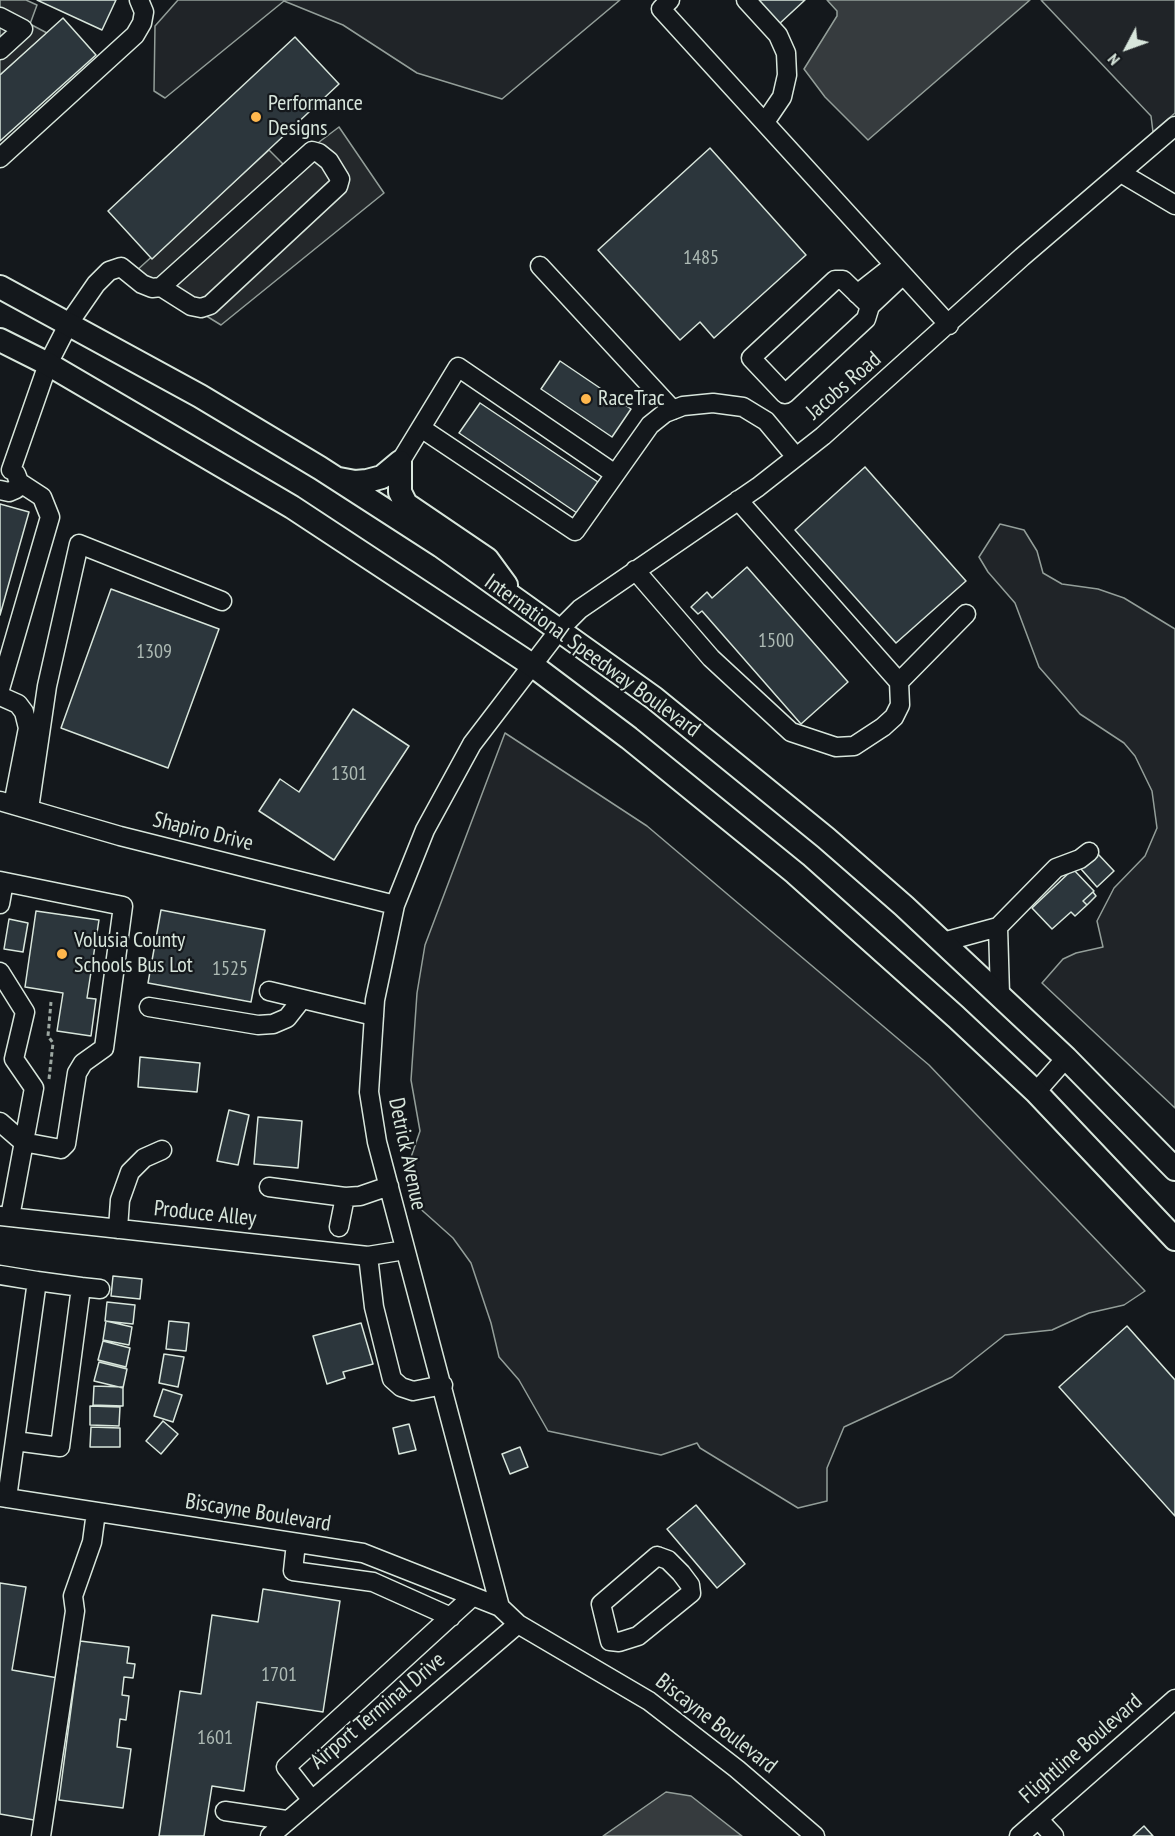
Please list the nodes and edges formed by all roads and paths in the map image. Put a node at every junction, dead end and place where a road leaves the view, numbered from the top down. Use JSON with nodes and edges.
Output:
{"nodes":[{"id":1,"x":139,"y":0,"type":"edge"},
{"id":2,"x":670,"y":0,"type":"edge"},
{"id":3,"x":746,"y":0,"type":"edge"},
{"id":4,"x":0,"y":17,"type":"edge"},
{"id":5,"x":0,"y":50,"type":"edge"},
{"id":6,"x":765,"y":122,"type":"junction"},
{"id":7,"x":1175,"y":126,"type":"edge"},
{"id":8,"x":0,"y":158,"type":"edge"},
{"id":9,"x":1120,"y":173,"type":"junction"},
{"id":10,"x":1175,"y":206,"type":"edge"},
{"id":11,"x":540,"y":266,"type":"dead end"},
{"id":12,"x":899,"y":270,"type":"junction"},
{"id":13,"x":0,"y":287,"type":"edge"},
{"id":14,"x":161,"y":287,"type":"junction"},
{"id":15,"x":864,"y":300,"type":"junction"},
{"id":16,"x":69,"y":322,"type":"junction"},
{"id":17,"x":949,"y":325,"type":"junction"},
{"id":18,"x":0,"y":340,"type":"edge"},
{"id":19,"x":48,"y":364,"type":"junction"},
{"id":20,"x":673,"y":410,"type":"junction"},
{"id":21,"x":421,"y":428,"type":"junction"},
{"id":22,"x":796,"y":457,"type":"junction"},
{"id":23,"x":400,"y":462,"type":"junction"},
{"id":24,"x":615,"y":474,"type":"junction"},
{"id":25,"x":10,"y":475,"type":"edge"},
{"id":26,"x":338,"y":479,"type":"junction"},
{"id":27,"x":0,"y":490,"type":"edge"},
{"id":28,"x":738,"y":500,"type":"junction"},
{"id":29,"x":634,"y":570,"type":"junction"},
{"id":30,"x":515,"y":598,"type":"junction"},
{"id":31,"x":222,"y":601,"type":"dead end"},
{"id":32,"x":966,"y":614,"type":"dead end"},
{"id":33,"x":560,"y":629,"type":"junction"},
{"id":34,"x":532,"y":665,"type":"junction"},
{"id":35,"x":899,"y":682,"type":"junction"},
{"id":36,"x":0,"y":689,"type":"edge"},
{"id":37,"x":0,"y":696,"type":"edge"},
{"id":38,"x":14,"y":805,"type":"edge"},
{"id":39,"x":1089,"y":852,"type":"dead end"},
{"id":40,"x":2,"y":881,"type":"edge"},
{"id":41,"x":0,"y":904,"type":"edge"},
{"id":42,"x":395,"y":905,"type":"junction"},
{"id":43,"x":998,"y":927,"type":"junction"},
{"id":44,"x":943,"y":942,"type":"junction"},
{"id":45,"x":0,"y":972,"type":"edge"},
{"id":46,"x":269,"y":991,"type":"dead end"},
{"id":47,"x":1000,"y":994,"type":"junction"},
{"id":48,"x":302,"y":999,"type":"junction"},
{"id":49,"x":149,"y":1007,"type":"dead end"},
{"id":50,"x":374,"y":1016,"type":"junction"},
{"id":51,"x":1066,"y":1058,"type":"junction"},
{"id":52,"x":1036,"y":1092,"type":"junction"},
{"id":53,"x":0,"y":1122,"type":"edge"},
{"id":54,"x":23,"y":1142,"type":"junction"},
{"id":55,"x":162,"y":1150,"type":"dead end"},
{"id":56,"x":1175,"y":1169,"type":"edge"},
{"id":57,"x":389,"y":1186,"type":"junction"},
{"id":58,"x":269,"y":1187,"type":"dead end"},
{"id":59,"x":345,"y":1197,"type":"junction"},
{"id":60,"x":5,"y":1217,"type":"edge"},
{"id":61,"x":339,"y":1227,"type":"dead end"},
{"id":62,"x":118,"y":1229,"type":"junction"},
{"id":63,"x":1175,"y":1239,"type":"edge"},
{"id":64,"x":405,"y":1250,"type":"junction"},
{"id":65,"x":368,"y":1256,"type":"junction"},
{"id":66,"x":0,"y":1275,"type":"edge"},
{"id":67,"x":37,"y":1281,"type":"junction"},
{"id":68,"x":81,"y":1287,"type":"junction"},
{"id":69,"x":100,"y":1289,"type":"dead end"},
{"id":70,"x":443,"y":1385,"type":"junction"},
{"id":71,"x":15,"y":1441,"type":"junction"},
{"id":72,"x":3,"y":1498,"type":"edge"},
{"id":73,"x":96,"y":1512,"type":"junction"},
{"id":74,"x":296,"y":1543,"type":"junction"},
{"id":75,"x":472,"y":1597,"type":"junction"},
{"id":76,"x":500,"y":1607,"type":"junction"},
{"id":77,"x":451,"y":1617,"type":"junction"},
{"id":78,"x":518,"y":1624,"type":"junction"},
{"id":79,"x":610,"y":1641,"type":"junction"},
{"id":80,"x":592,"y":1665,"type":"junction"},
{"id":81,"x":1175,"y":1699,"type":"edge"},
{"id":82,"x":311,"y":1799,"type":"junction"},
{"id":83,"x":225,"y":1811,"type":"dead end"},
{"id":84,"x":1038,"y":1819,"type":"junction"},
{"id":85,"x":286,"y":1820,"type":"junction"},
{"id":86,"x":41,"y":1836,"type":"edge"},
{"id":87,"x":270,"y":1836,"type":"edge"},
{"id":88,"x":815,"y":1836,"type":"edge"},
{"id":89,"x":1019,"y":1836,"type":"edge"},
{"id":90,"x":1054,"y":1836,"type":"edge"}],
"edges":[{"from":1,"to":8,"type":"street"},
{"from":2,"to":6,"type":"street"},
{"from":3,"to":6,"type":"street"},
{"from":4,"to":5,"type":"street"},
{"from":6,"to":12,"type":"street"},
{"from":7,"to":9,"type":"street","name":"Jacobs Road"},
{"from":9,"to":10,"type":"street"},
{"from":9,"to":17,"type":"street","name":"Jacobs Road"},
{"from":11,"to":20,"type":"street"},
{"from":12,"to":15,"type":"street"},
{"from":12,"to":17,"type":"street"},
{"from":13,"to":16,"type":"main road","name":"International Speedway Boulevard"},
{"from":14,"to":14,"type":"street"},
{"from":14,"to":16,"type":"street"},
{"from":15,"to":15,"type":"street"},
{"from":16,"to":19,"type":"street"},
{"from":16,"to":26,"type":"main road","name":"International Speedway Boulevard"},
{"from":17,"to":22,"type":"street","name":"Jacobs Road"},
{"from":18,"to":19,"type":"main road","name":"International Speedway Boulevard"},
{"from":19,"to":25,"type":"street"},
{"from":19,"to":34,"type":"main road","name":"International Speedway Boulevard"},
{"from":20,"to":22,"type":"street"},
{"from":20,"to":24,"type":"street"},
{"from":21,"to":23,"type":"street"},
{"from":21,"to":24,"type":"street"},
{"from":21,"to":24,"type":"street"},
{"from":22,"to":28,"type":"street","name":"Jacobs Road"},
{"from":23,"to":26,"type":"main road"},
{"from":23,"to":30,"type":"main road"},
{"from":25,"to":27,"type":"street"},
{"from":25,"to":36,"type":"street"},
{"from":26,"to":30,"type":"main road","name":"International Speedway Boulevard"},
{"from":28,"to":29,"type":"street","name":"Jacobs Road"},
{"from":28,"to":35,"type":"street"},
{"from":29,"to":33,"type":"street","name":"Jacobs Road"},
{"from":29,"to":35,"type":"street"},
{"from":30,"to":33,"type":"main road","name":"International Speedway Boulevard"},
{"from":31,"to":38,"type":"street"},
{"from":32,"to":35,"type":"street"},
{"from":33,"to":34,"type":"street","name":"Jacobs Road"},
{"from":33,"to":44,"type":"main road","name":"International Speedway Boulevard"},
{"from":34,"to":42,"type":"street","name":"Detrick Avenue"},
{"from":34,"to":52,"type":"main road","name":"International Speedway Boulevard"},
{"from":37,"to":38,"type":"street"},
{"from":38,"to":42,"type":"street","name":"Shapiro Drive"},
{"from":39,"to":43,"type":"street"},
{"from":40,"to":41,"type":"street"},
{"from":40,"to":54,"type":"street"},
{"from":42,"to":50,"type":"street","name":"Detrick Avenue"},
{"from":43,"to":44,"type":"street"},
{"from":43,"to":47,"type":"street"},
{"from":44,"to":47,"type":"main road","name":"International Speedway Boulevard"},
{"from":45,"to":54,"type":"street"},
{"from":46,"to":48,"type":"street"},
{"from":47,"to":51,"type":"main road","name":"International Speedway Boulevard"},
{"from":48,"to":49,"type":"street"},
{"from":48,"to":50,"type":"street"},
{"from":50,"to":57,"type":"street","name":"Detrick Avenue"},
{"from":51,"to":52,"type":"street"},
{"from":51,"to":56,"type":"main road","name":"International Speedway Boulevard"},
{"from":52,"to":63,"type":"main road","name":"International Speedway Boulevard"},
{"from":53,"to":54,"type":"street"},
{"from":54,"to":60,"type":"street"},
{"from":55,"to":62,"type":"street"},
{"from":57,"to":59,"type":"street"},
{"from":57,"to":64,"type":"street","name":"Detrick Avenue"},
{"from":58,"to":59,"type":"street"},
{"from":59,"to":61,"type":"street"},
{"from":60,"to":62,"type":"street","name":"Produce Alley"},
{"from":62,"to":65,"type":"street","name":"Produce Alley"},
{"from":64,"to":65,"type":"street","name":"Produce Alley"},
{"from":64,"to":70,"type":"street","name":"Detrick Avenue"},
{"from":65,"to":70,"type":"street"},
{"from":66,"to":67,"type":"street"},
{"from":67,"to":68,"type":"street"},
{"from":67,"to":71,"type":"street"},
{"from":68,"to":69,"type":"street"},
{"from":68,"to":71,"type":"street"},
{"from":70,"to":76,"type":"street","name":"Detrick Avenue"},
{"from":71,"to":72,"type":"street"},
{"from":72,"to":73,"type":"street","name":"Biscayne Boulevard"},
{"from":73,"to":74,"type":"street","name":"Biscayne Boulevard"},
{"from":73,"to":86,"type":"street"},
{"from":74,"to":75,"type":"street","name":"Biscayne Boulevard"},
{"from":74,"to":77,"type":"street"},
{"from":75,"to":76,"type":"street","name":"Biscayne Boulevard"},
{"from":75,"to":77,"type":"street"},
{"from":76,"to":78,"type":"street","name":"Biscayne Boulevard"},
{"from":77,"to":82,"type":"street"},
{"from":78,"to":80,"type":"street","name":"Biscayne Boulevard"},
{"from":78,"to":82,"type":"street","name":"Airport Terminal Drive"},
{"from":79,"to":79,"type":"street"},
{"from":79,"to":80,"type":"street"},
{"from":80,"to":88,"type":"street","name":"Biscayne Boulevard"},
{"from":81,"to":84,"type":"street","name":"Flightline Boulevard"},
{"from":82,"to":85,"type":"street","name":"Airport Terminal Drive"},
{"from":83,"to":85,"type":"street"},
{"from":84,"to":89,"type":"street","name":"Flightline Boulevard"},
{"from":84,"to":90,"type":"street"},
{"from":85,"to":87,"type":"street","name":"Airport Terminal Drive"}]}
